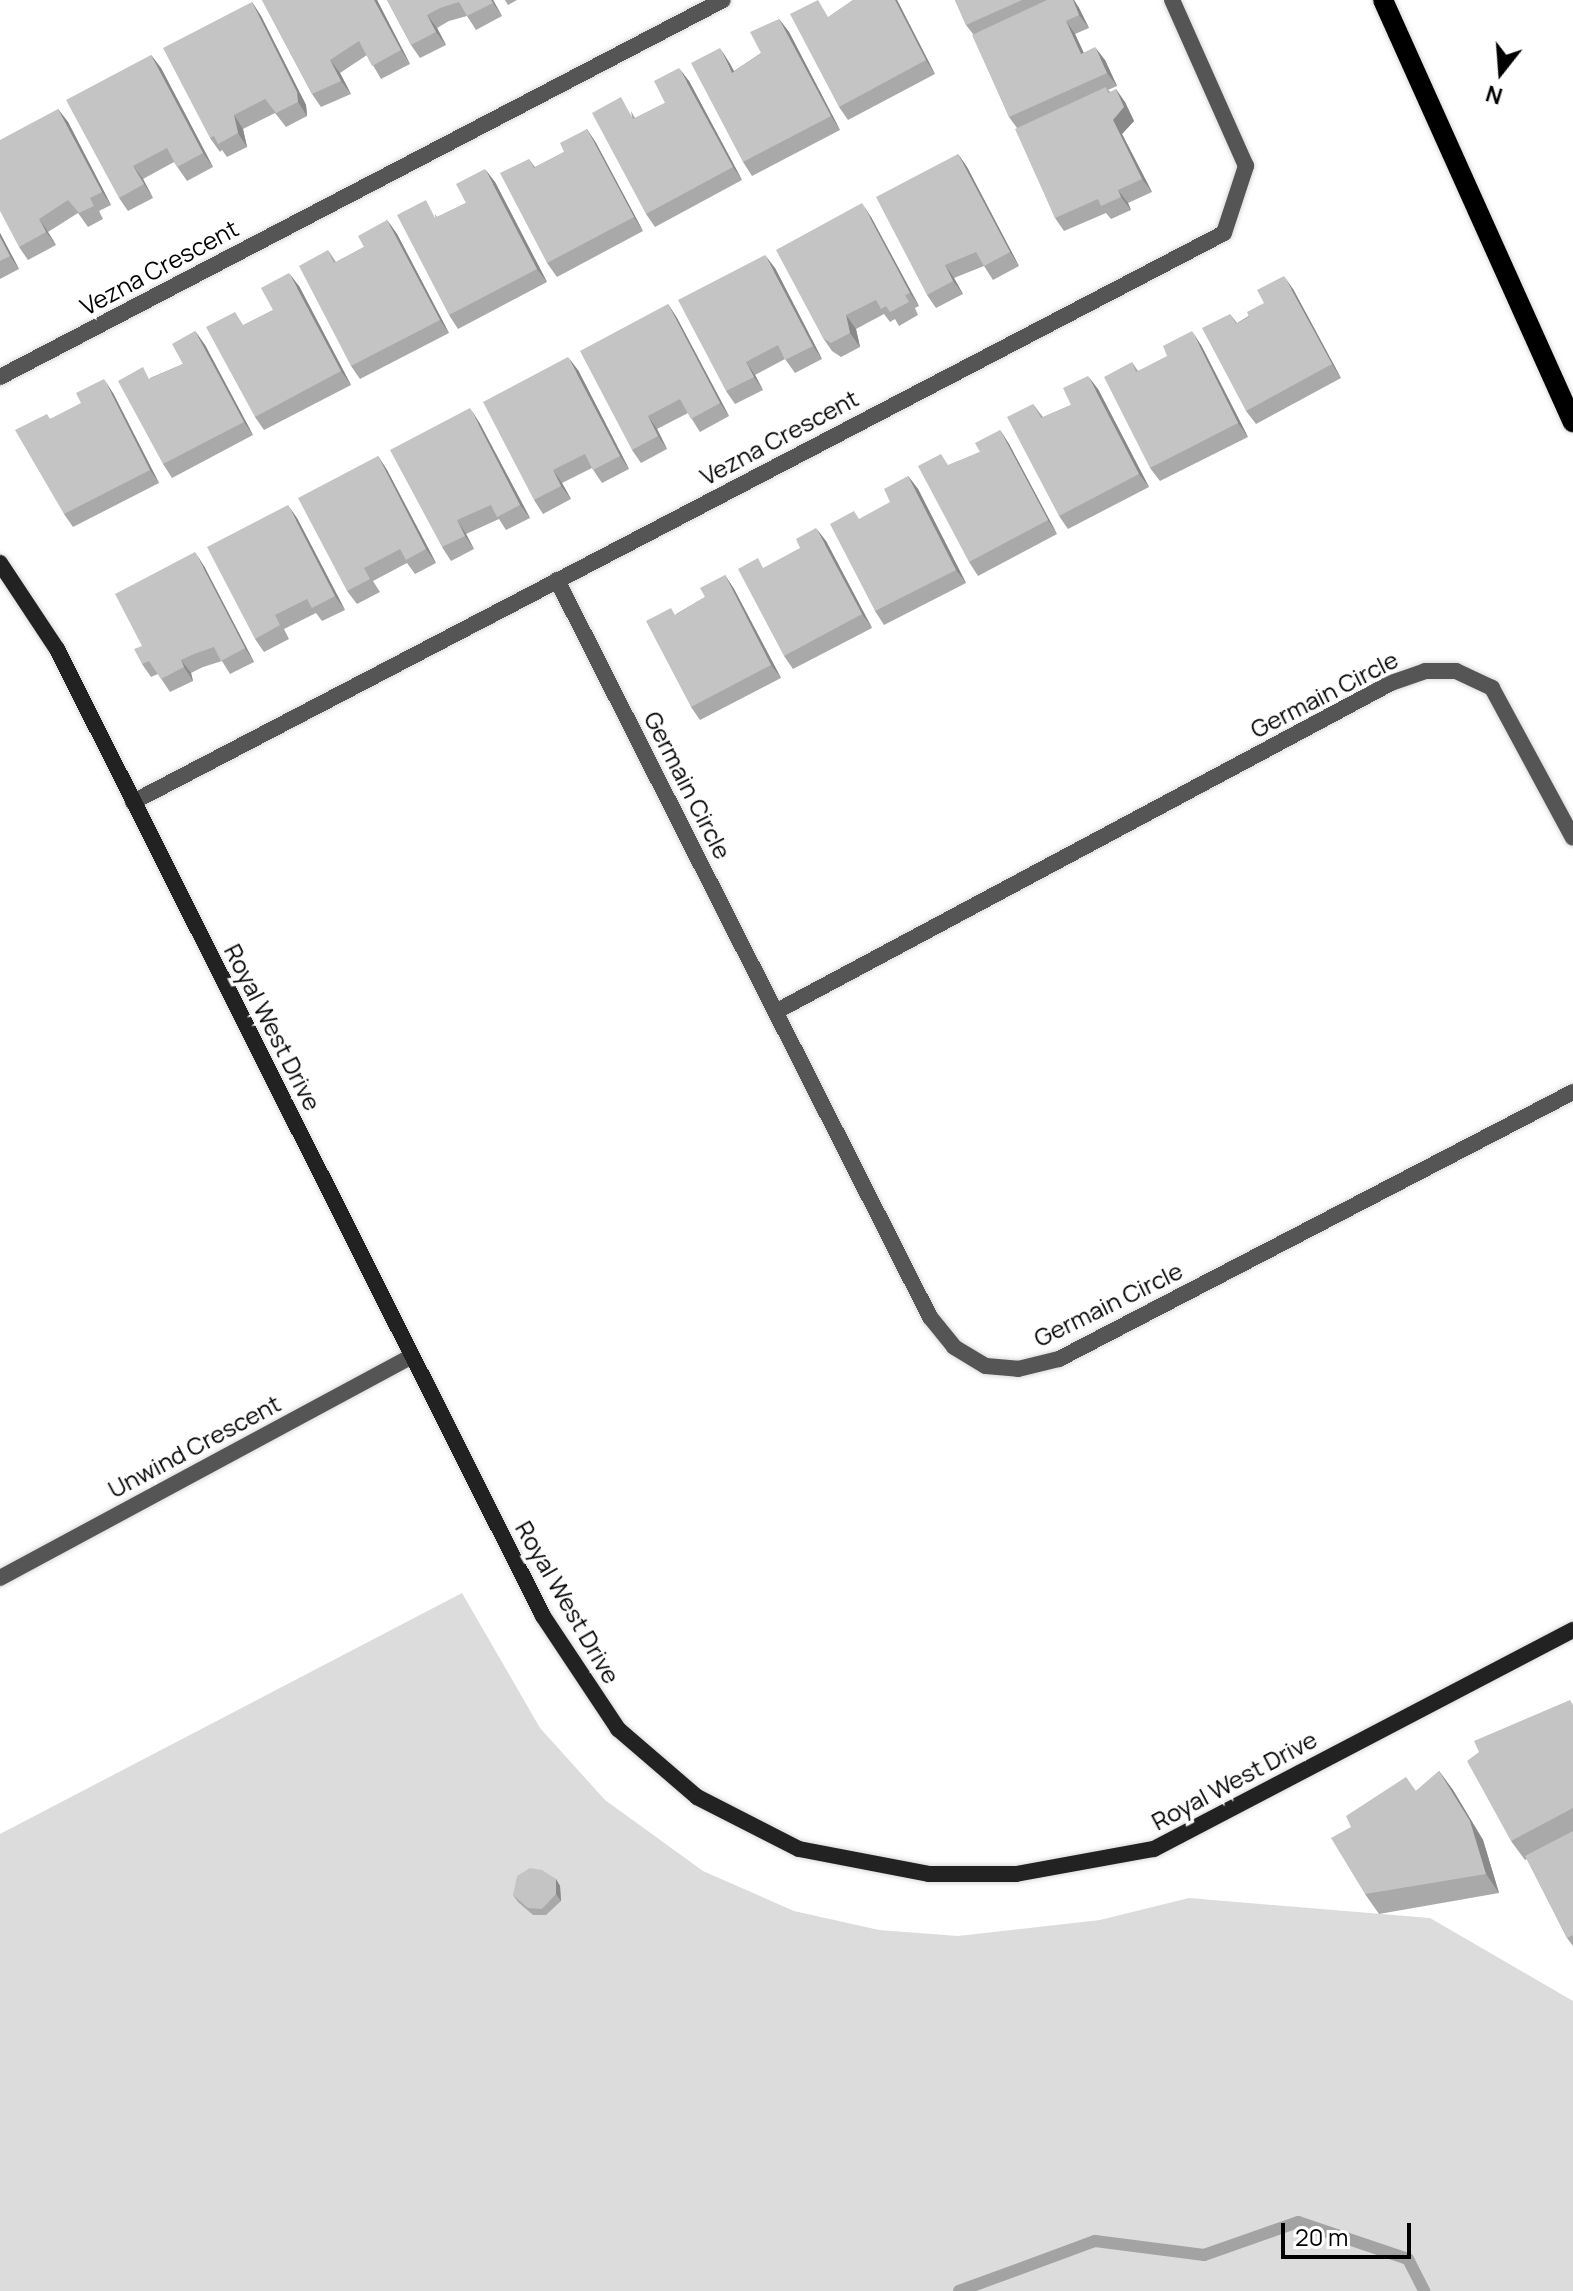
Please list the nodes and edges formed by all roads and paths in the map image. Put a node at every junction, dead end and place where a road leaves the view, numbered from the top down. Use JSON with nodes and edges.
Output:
{"nodes":[{"id":1,"x":723,"y":0,"type":"edge"},
{"id":2,"x":1172,"y":0,"type":"edge"},
{"id":3,"x":1383,"y":0,"type":"edge"},
{"id":4,"x":0,"y":377,"type":"edge"},
{"id":5,"x":1573,"y":422,"type":"edge"},
{"id":6,"x":0,"y":563,"type":"edge"},
{"id":7,"x":557,"y":580,"type":"junction"},
{"id":8,"x":133,"y":802,"type":"junction"},
{"id":9,"x":1573,"y":838,"type":"edge"},
{"id":10,"x":777,"y":1011,"type":"junction"},
{"id":11,"x":1573,"y":1092,"type":"edge"},
{"id":12,"x":410,"y":1357,"type":"junction"},
{"id":13,"x":0,"y":1578,"type":"edge"},
{"id":14,"x":1573,"y":1630,"type":"edge"}],
"edges":[{"from":1,"to":4,"type":"street","name":"Vezna Crescent"},
{"from":2,"to":7,"type":"street","name":"Vezna Crescent"},
{"from":3,"to":5,"type":"main road"},
{"from":6,"to":8,"type":"street","name":"Royal West Drive"},
{"from":7,"to":8,"type":"street","name":"Vezna Crescent"},
{"from":7,"to":10,"type":"street","name":"Germain Circle"},
{"from":8,"to":12,"type":"street","name":"Royal West Drive"},
{"from":9,"to":10,"type":"street","name":"Germain Circle"},
{"from":10,"to":11,"type":"street","name":"Germain Circle"},
{"from":12,"to":13,"type":"street","name":"Unwind Crescent"},
{"from":12,"to":14,"type":"street","name":"Royal West Drive"}]}
